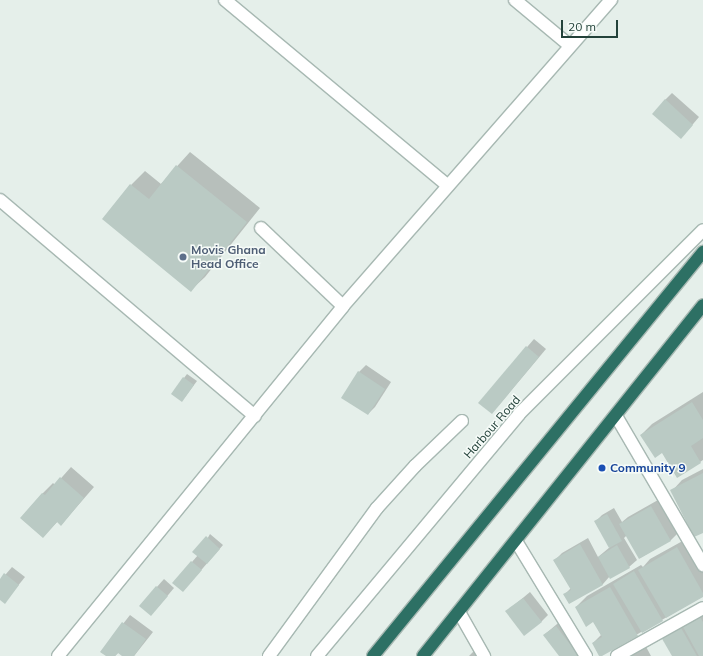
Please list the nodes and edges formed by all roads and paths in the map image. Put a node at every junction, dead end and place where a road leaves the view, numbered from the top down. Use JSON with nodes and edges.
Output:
{"nodes":[{"id":1,"x":226,"y":0,"type":"edge"},
{"id":2,"x":515,"y":0,"type":"edge"},
{"id":3,"x":610,"y":0,"type":"edge"},
{"id":4,"x":569,"y":45,"type":"junction"},
{"id":5,"x":447,"y":185,"type":"junction"},
{"id":6,"x":0,"y":200,"type":"edge"},
{"id":7,"x":261,"y":228,"type":"dead end"},
{"id":8,"x":703,"y":230,"type":"edge"},
{"id":9,"x":703,"y":252,"type":"edge"},
{"id":10,"x":703,"y":305,"type":"edge"},
{"id":11,"x":343,"y":306,"type":"junction"},
{"id":12,"x":255,"y":416,"type":"junction"},
{"id":13,"x":616,"y":416,"type":"junction"},
{"id":14,"x":462,"y":421,"type":"dead end"},
{"id":15,"x":516,"y":541,"type":"junction"},
{"id":16,"x":703,"y":565,"type":"edge"},
{"id":17,"x":703,"y":608,"type":"edge"},
{"id":18,"x":458,"y":612,"type":"junction"},
{"id":19,"x":58,"y":656,"type":"edge"},
{"id":20,"x":269,"y":656,"type":"edge"},
{"id":21,"x":317,"y":656,"type":"edge"},
{"id":22,"x":373,"y":656,"type":"edge"},
{"id":23,"x":423,"y":656,"type":"edge"},
{"id":24,"x":484,"y":656,"type":"edge"},
{"id":25,"x":586,"y":656,"type":"edge"},
{"id":26,"x":617,"y":656,"type":"edge"}],
"edges":[{"from":1,"to":5,"type":"street"},
{"from":2,"to":4,"type":"street"},
{"from":3,"to":4,"type":"street"},
{"from":4,"to":5,"type":"street"},
{"from":5,"to":11,"type":"street"},
{"from":6,"to":12,"type":"street"},
{"from":7,"to":11,"type":"street"},
{"from":8,"to":21,"type":"street","name":"Harbour Road"},
{"from":9,"to":22,"type":"highway"},
{"from":10,"to":13,"type":"highway"},
{"from":11,"to":12,"type":"street"},
{"from":12,"to":19,"type":"street"},
{"from":13,"to":15,"type":"highway"},
{"from":13,"to":16,"type":"street"},
{"from":14,"to":20,"type":"street"},
{"from":15,"to":18,"type":"highway"},
{"from":15,"to":25,"type":"street"},
{"from":17,"to":26,"type":"street"},
{"from":18,"to":23,"type":"highway"},
{"from":18,"to":24,"type":"street"}]}
